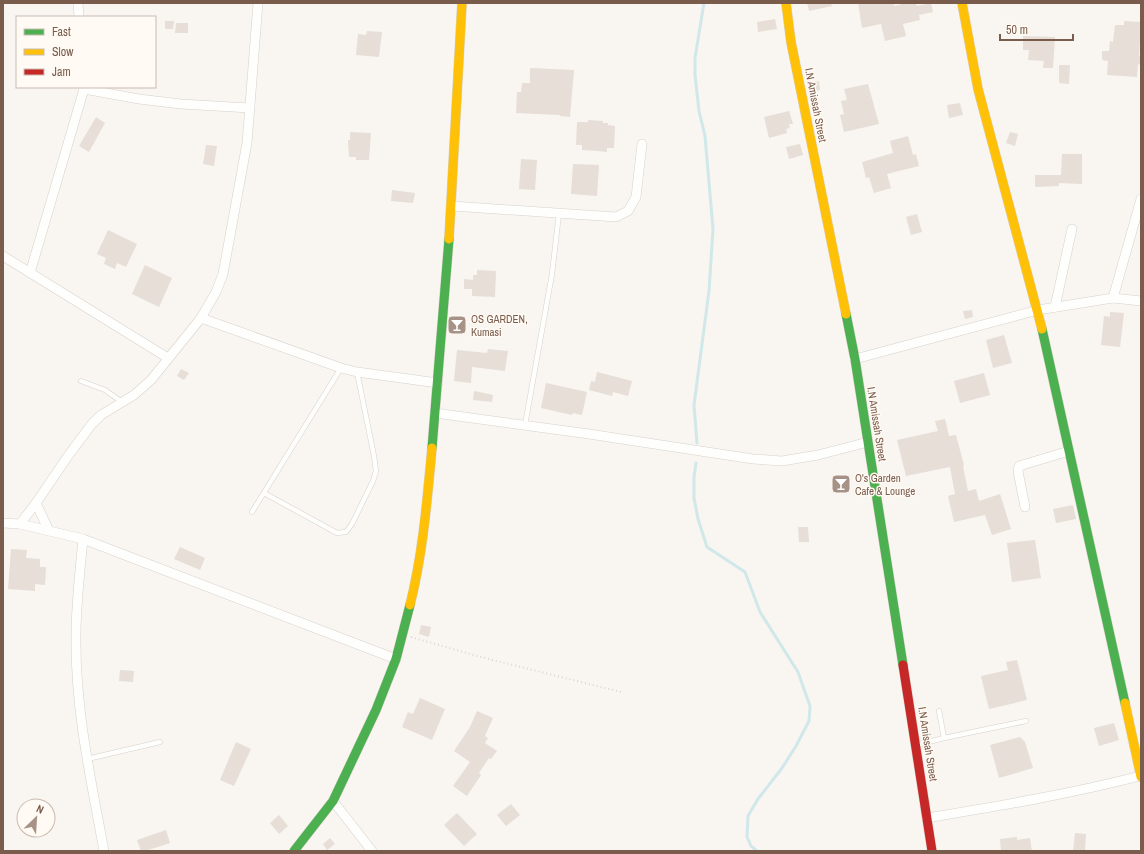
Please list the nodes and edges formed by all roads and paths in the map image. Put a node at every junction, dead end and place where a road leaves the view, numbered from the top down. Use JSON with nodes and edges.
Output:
{"nodes":[{"id":1,"x":78,"y":3,"type":"edge"},
{"id":2,"x":258,"y":3,"type":"edge"},
{"id":3,"x":462,"y":3,"type":"edge"},
{"id":4,"x":786,"y":3,"type":"edge"},
{"id":5,"x":962,"y":3,"type":"edge"},
{"id":6,"x":79,"y":16,"type":"edge"},
{"id":7,"x":84,"y":88,"type":"edge"},
{"id":8,"x":250,"y":108,"type":"junction"},
{"id":9,"x":642,"y":144,"type":"dead end"},
{"id":10,"x":1141,"y":199,"type":"edge"},
{"id":11,"x":452,"y":206,"type":"junction"},
{"id":12,"x":559,"y":213,"type":"junction"},
{"id":13,"x":1072,"y":229,"type":"dead end"},
{"id":14,"x":3,"y":256,"type":"edge"},
{"id":15,"x":30,"y":273,"type":"junction"},
{"id":16,"x":1113,"y":298,"type":"junction"},
{"id":17,"x":1141,"y":301,"type":"edge"},
{"id":18,"x":1055,"y":307,"type":"junction"},
{"id":19,"x":1038,"y":310,"type":"junction"},
{"id":20,"x":202,"y":318,"type":"junction"},
{"id":21,"x":168,"y":358,"type":"junction"},
{"id":22,"x":854,"y":359,"type":"junction"},
{"id":23,"x":341,"y":368,"type":"junction"},
{"id":24,"x":357,"y":372,"type":"junction"},
{"id":25,"x":81,"y":381,"type":"dead end"},
{"id":26,"x":438,"y":383,"type":"junction"},
{"id":27,"x":122,"y":402,"type":"junction"},
{"id":28,"x":435,"y":413,"type":"junction"},
{"id":29,"x":525,"y":425,"type":"junction"},
{"id":30,"x":868,"y":442,"type":"junction"},
{"id":31,"x":1069,"y":451,"type":"junction"},
{"id":32,"x":264,"y":493,"type":"junction"},
{"id":33,"x":36,"y":503,"type":"junction"},
{"id":34,"x":1025,"y":507,"type":"dead end"},
{"id":35,"x":252,"y":512,"type":"dead end"},
{"id":36,"x":3,"y":523,"type":"edge"},
{"id":37,"x":20,"y":524,"type":"junction"},
{"id":38,"x":49,"y":531,"type":"junction"},
{"id":39,"x":83,"y":539,"type":"junction"},
{"id":40,"x":402,"y":634,"type":"junction"},
{"id":41,"x":396,"y":659,"type":"junction"},
{"id":42,"x":621,"y":692,"type":"dead end"},
{"id":43,"x":939,"y":711,"type":"dead end"},
{"id":44,"x":1026,"y":721,"type":"dead end"},
{"id":45,"x":944,"y":738,"type":"junction"},
{"id":46,"x":160,"y":742,"type":"dead end"},
{"id":47,"x":916,"y":745,"type":"junction"},
{"id":48,"x":87,"y":759,"type":"junction"},
{"id":49,"x":1141,"y":777,"type":"edge"},
{"id":50,"x":333,"y":801,"type":"junction"},
{"id":51,"x":927,"y":818,"type":"junction"},
{"id":52,"x":104,"y":851,"type":"edge"},
{"id":53,"x":294,"y":851,"type":"edge"},
{"id":54,"x":372,"y":851,"type":"edge"},
{"id":55,"x":932,"y":851,"type":"edge"}],
"edges":[{"from":1,"to":6,"type":"street"},
{"from":2,"to":8,"type":"street"},
{"from":3,"to":11,"type":"street"},
{"from":4,"to":22,"type":"street","name":"I.N Amissah Street"},
{"from":5,"to":19,"type":"street"},
{"from":7,"to":8,"type":"street"},
{"from":7,"to":15,"type":"street"},
{"from":8,"to":20,"type":"street"},
{"from":9,"to":12,"type":"street"},
{"from":10,"to":16,"type":"street"},
{"from":11,"to":12,"type":"street"},
{"from":11,"to":26,"type":"street"},
{"from":12,"to":29,"type":"lane"},
{"from":13,"to":18,"type":"street"},
{"from":14,"to":15,"type":"street"},
{"from":15,"to":21,"type":"street"},
{"from":16,"to":17,"type":"street"},
{"from":16,"to":18,"type":"street"},
{"from":18,"to":19,"type":"street"},
{"from":19,"to":22,"type":"street"},
{"from":19,"to":31,"type":"street"},
{"from":20,"to":21,"type":"street"},
{"from":20,"to":23,"type":"street"},
{"from":21,"to":27,"type":"street"},
{"from":22,"to":30,"type":"street","name":"I.N Amissah Street"},
{"from":23,"to":24,"type":"street"},
{"from":23,"to":32,"type":"lane"},
{"from":24,"to":26,"type":"street"},
{"from":24,"to":32,"type":"lane"},
{"from":25,"to":27,"type":"lane"},
{"from":26,"to":28,"type":"street"},
{"from":27,"to":33,"type":"street"},
{"from":28,"to":29,"type":"street"},
{"from":28,"to":40,"type":"street"},
{"from":29,"to":30,"type":"street"},
{"from":30,"to":47,"type":"street","name":"I.N Amissah Street"},
{"from":31,"to":34,"type":"street"},
{"from":31,"to":49,"type":"street"},
{"from":32,"to":35,"type":"lane"},
{"from":33,"to":37,"type":"street"},
{"from":33,"to":38,"type":"street"},
{"from":36,"to":37,"type":"street"},
{"from":37,"to":38,"type":"street"},
{"from":38,"to":39,"type":"street"},
{"from":39,"to":41,"type":"street"},
{"from":39,"to":48,"type":"street"},
{"from":40,"to":41,"type":"street"},
{"from":40,"to":42,"type":"path"},
{"from":41,"to":50,"type":"street"},
{"from":43,"to":45,"type":"lane"},
{"from":44,"to":45,"type":"lane"},
{"from":45,"to":47,"type":"lane"},
{"from":46,"to":48,"type":"lane"},
{"from":47,"to":51,"type":"street","name":"I.N Amissah Street"},
{"from":48,"to":52,"type":"street"},
{"from":49,"to":51,"type":"street"},
{"from":50,"to":53,"type":"street"},
{"from":50,"to":54,"type":"street"},
{"from":51,"to":55,"type":"street","name":"I.N Amissah Street"}]}
